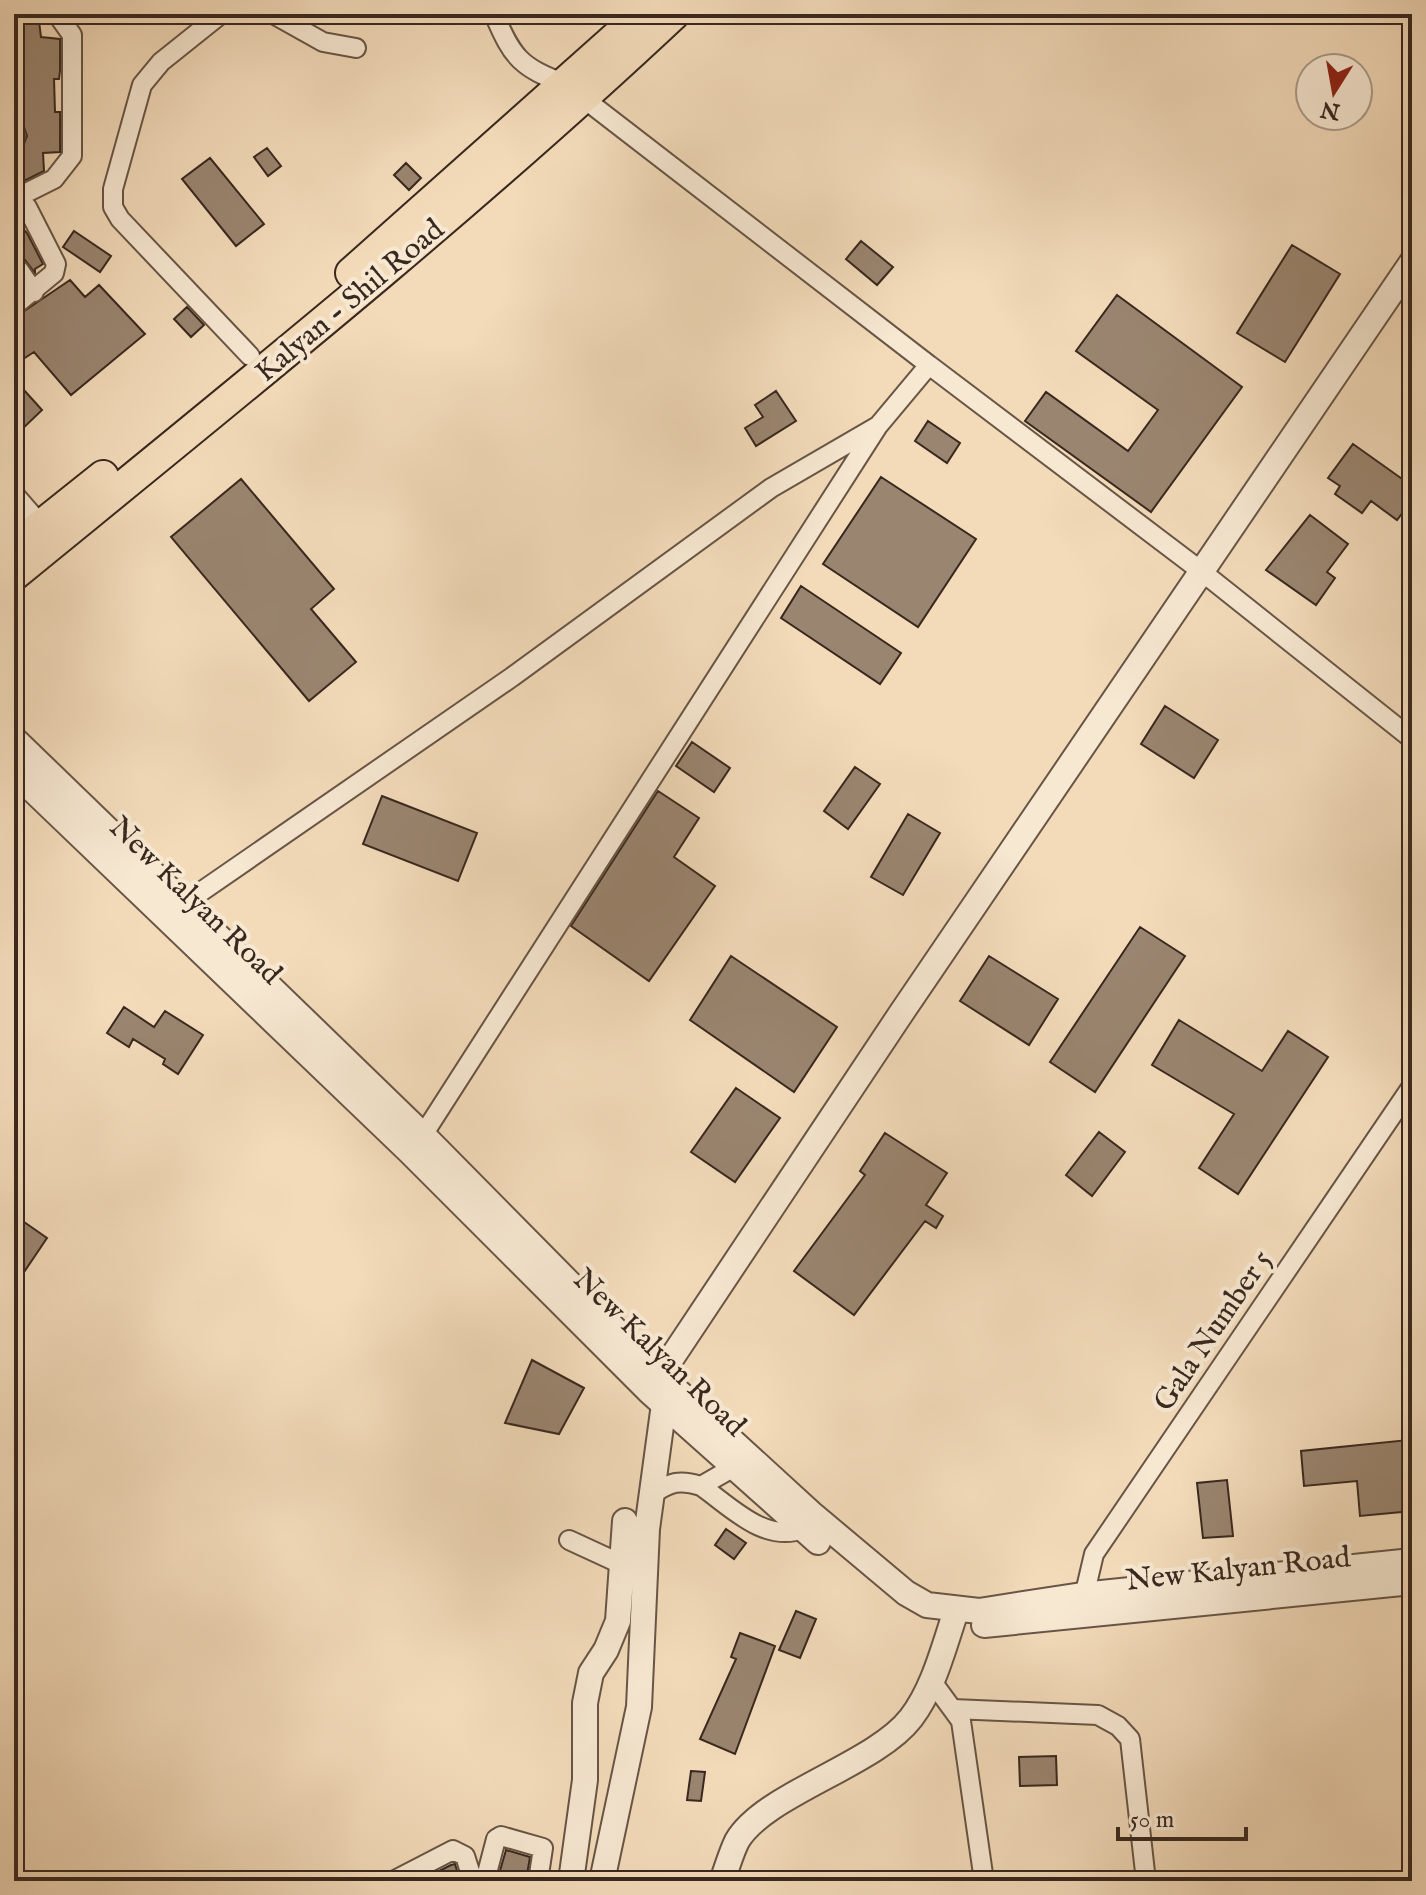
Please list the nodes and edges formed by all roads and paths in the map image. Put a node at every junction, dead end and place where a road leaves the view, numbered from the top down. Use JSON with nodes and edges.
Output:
{"nodes":[{"id":1,"x":57,"y":14,"type":"edge"},
{"id":2,"x":221,"y":14,"type":"edge"},
{"id":3,"x":273,"y":14,"type":"edge"},
{"id":4,"x":494,"y":14,"type":"edge"},
{"id":5,"x":642,"y":14,"type":"edge"},
{"id":6,"x":674,"y":14,"type":"edge"},
{"id":7,"x":356,"y":48,"type":"dead end"},
{"id":8,"x":575,"y":91,"type":"junction"},
{"id":9,"x":14,"y":127,"type":"edge"},
{"id":10,"x":15,"y":137,"type":"edge"},
{"id":11,"x":14,"y":199,"type":"edge"},
{"id":12,"x":14,"y":206,"type":"edge"},
{"id":13,"x":1412,"y":262,"type":"edge"},
{"id":14,"x":19,"y":270,"type":"dead end"},
{"id":15,"x":34,"y":292,"type":"junction"},
{"id":16,"x":14,"y":306,"type":"edge"},
{"id":17,"x":250,"y":356,"type":"junction"},
{"id":18,"x":929,"y":365,"type":"junction"},
{"id":19,"x":878,"y":426,"type":"junction"},
{"id":20,"x":14,"y":494,"type":"edge"},
{"id":21,"x":24,"y":532,"type":"edge"},
{"id":22,"x":1201,"y":571,"type":"junction"},
{"id":23,"x":14,"y":575,"type":"edge"},
{"id":24,"x":14,"y":739,"type":"edge"},
{"id":25,"x":1412,"y":739,"type":"edge"},
{"id":26,"x":14,"y":772,"type":"edge"},
{"id":27,"x":175,"y":910,"type":"junction"},
{"id":28,"x":1412,"y":1086,"type":"edge"},
{"id":29,"x":1404,"y":1110,"type":"edge"},
{"id":30,"x":423,"y":1135,"type":"junction"},
{"id":31,"x":658,"y":1391,"type":"junction"},
{"id":32,"x":708,"y":1431,"type":"junction"},
{"id":33,"x":734,"y":1467,"type":"junction"},
{"id":34,"x":701,"y":1486,"type":"junction"},
{"id":35,"x":651,"y":1495,"type":"junction"},
{"id":36,"x":625,"y":1521,"type":"dead end"},
{"id":37,"x":803,"y":1529,"type":"junction"},
{"id":38,"x":569,"y":1540,"type":"dead end"},
{"id":39,"x":1412,"y":1561,"type":"edge"},
{"id":40,"x":621,"y":1564,"type":"junction"},
{"id":41,"x":1412,"y":1582,"type":"edge"},
{"id":42,"x":632,"y":1593,"type":"junction"},
{"id":43,"x":1082,"y":1605,"type":"junction"},
{"id":44,"x":954,"y":1617,"type":"junction"},
{"id":45,"x":931,"y":1680,"type":"junction"},
{"id":46,"x":953,"y":1709,"type":"junction"},
{"id":47,"x":585,"y":1780,"type":"junction"},
{"id":48,"x":623,"y":1788,"type":"junction"},
{"id":49,"x":393,"y":1881,"type":"edge"},
{"id":50,"x":473,"y":1881,"type":"edge"},
{"id":51,"x":485,"y":1881,"type":"edge"},
{"id":52,"x":538,"y":1881,"type":"edge"},
{"id":53,"x":571,"y":1881,"type":"edge"},
{"id":54,"x":602,"y":1881,"type":"edge"},
{"id":55,"x":722,"y":1881,"type":"edge"},
{"id":56,"x":984,"y":1881,"type":"edge"},
{"id":57,"x":1146,"y":1881,"type":"edge"}],
"edges":[{"from":1,"to":11,"type":"street"},
{"from":2,"to":17,"type":"street"},
{"from":3,"to":7,"type":"street"},
{"from":4,"to":8,"type":"street"},
{"from":5,"to":8,"type":"main road","name":"Kalyan - Shil Road"},
{"from":6,"to":8,"type":"main road","name":"Kalyan - Shil Road"},
{"from":8,"to":17,"type":"main road","name":"Kalyan - Shil Road"},
{"from":8,"to":18,"type":"street"},
{"from":8,"to":23,"type":"main road","name":"Kalyan - Shil Road"},
{"from":9,"to":10,"type":"street"},
{"from":12,"to":15,"type":"street"},
{"from":13,"to":22,"type":"street"},
{"from":14,"to":15,"type":"street"},
{"from":15,"to":16,"type":"street"},
{"from":17,"to":21,"type":"main road","name":"Kalyan - Shil Road"},
{"from":18,"to":19,"type":"street"},
{"from":18,"to":22,"type":"street"},
{"from":19,"to":27,"type":"street"},
{"from":19,"to":30,"type":"street"},
{"from":20,"to":21,"type":"street"},
{"from":22,"to":25,"type":"street"},
{"from":22,"to":31,"type":"street"},
{"from":24,"to":27,"type":"street","name":"New Kalyan Road"},
{"from":26,"to":27,"type":"street","name":"New Kalyan Road"},
{"from":27,"to":30,"type":"street","name":"New Kalyan Road"},
{"from":27,"to":31,"type":"street","name":"New Kalyan Road"},
{"from":28,"to":29,"type":"street","name":"Gala Number 5"},
{"from":29,"to":43,"type":"street","name":"Gala Number 5"},
{"from":30,"to":31,"type":"street","name":"New Kalyan Road"},
{"from":31,"to":32,"type":"street","name":"New Kalyan Road"},
{"from":31,"to":35,"type":"street"},
{"from":32,"to":33,"type":"street","name":"New Kalyan Road"},
{"from":32,"to":44,"type":"street","name":"New Kalyan Road"},
{"from":33,"to":34,"type":"street"},
{"from":33,"to":37,"type":"street","name":"New Kalyan Road"},
{"from":34,"to":35,"type":"street"},
{"from":34,"to":37,"type":"street"},
{"from":35,"to":42,"type":"street"},
{"from":36,"to":40,"type":"street"},
{"from":37,"to":44,"type":"street","name":"New Kalyan Road"},
{"from":38,"to":40,"type":"street"},
{"from":39,"to":43,"type":"street"},
{"from":40,"to":42,"type":"street"},
{"from":41,"to":43,"type":"street","name":"New Kalyan Road"},
{"from":42,"to":47,"type":"street"},
{"from":42,"to":48,"type":"street"},
{"from":43,"to":44,"type":"street","name":"New Kalyan Road"},
{"from":44,"to":45,"type":"street"},
{"from":45,"to":46,"type":"street"},
{"from":45,"to":55,"type":"street"},
{"from":46,"to":56,"type":"street"},
{"from":46,"to":57,"type":"street"},
{"from":47,"to":48,"type":"street"},
{"from":47,"to":53,"type":"street"},
{"from":48,"to":54,"type":"street"},
{"from":49,"to":50,"type":"street"},
{"from":51,"to":52,"type":"street"}]}
